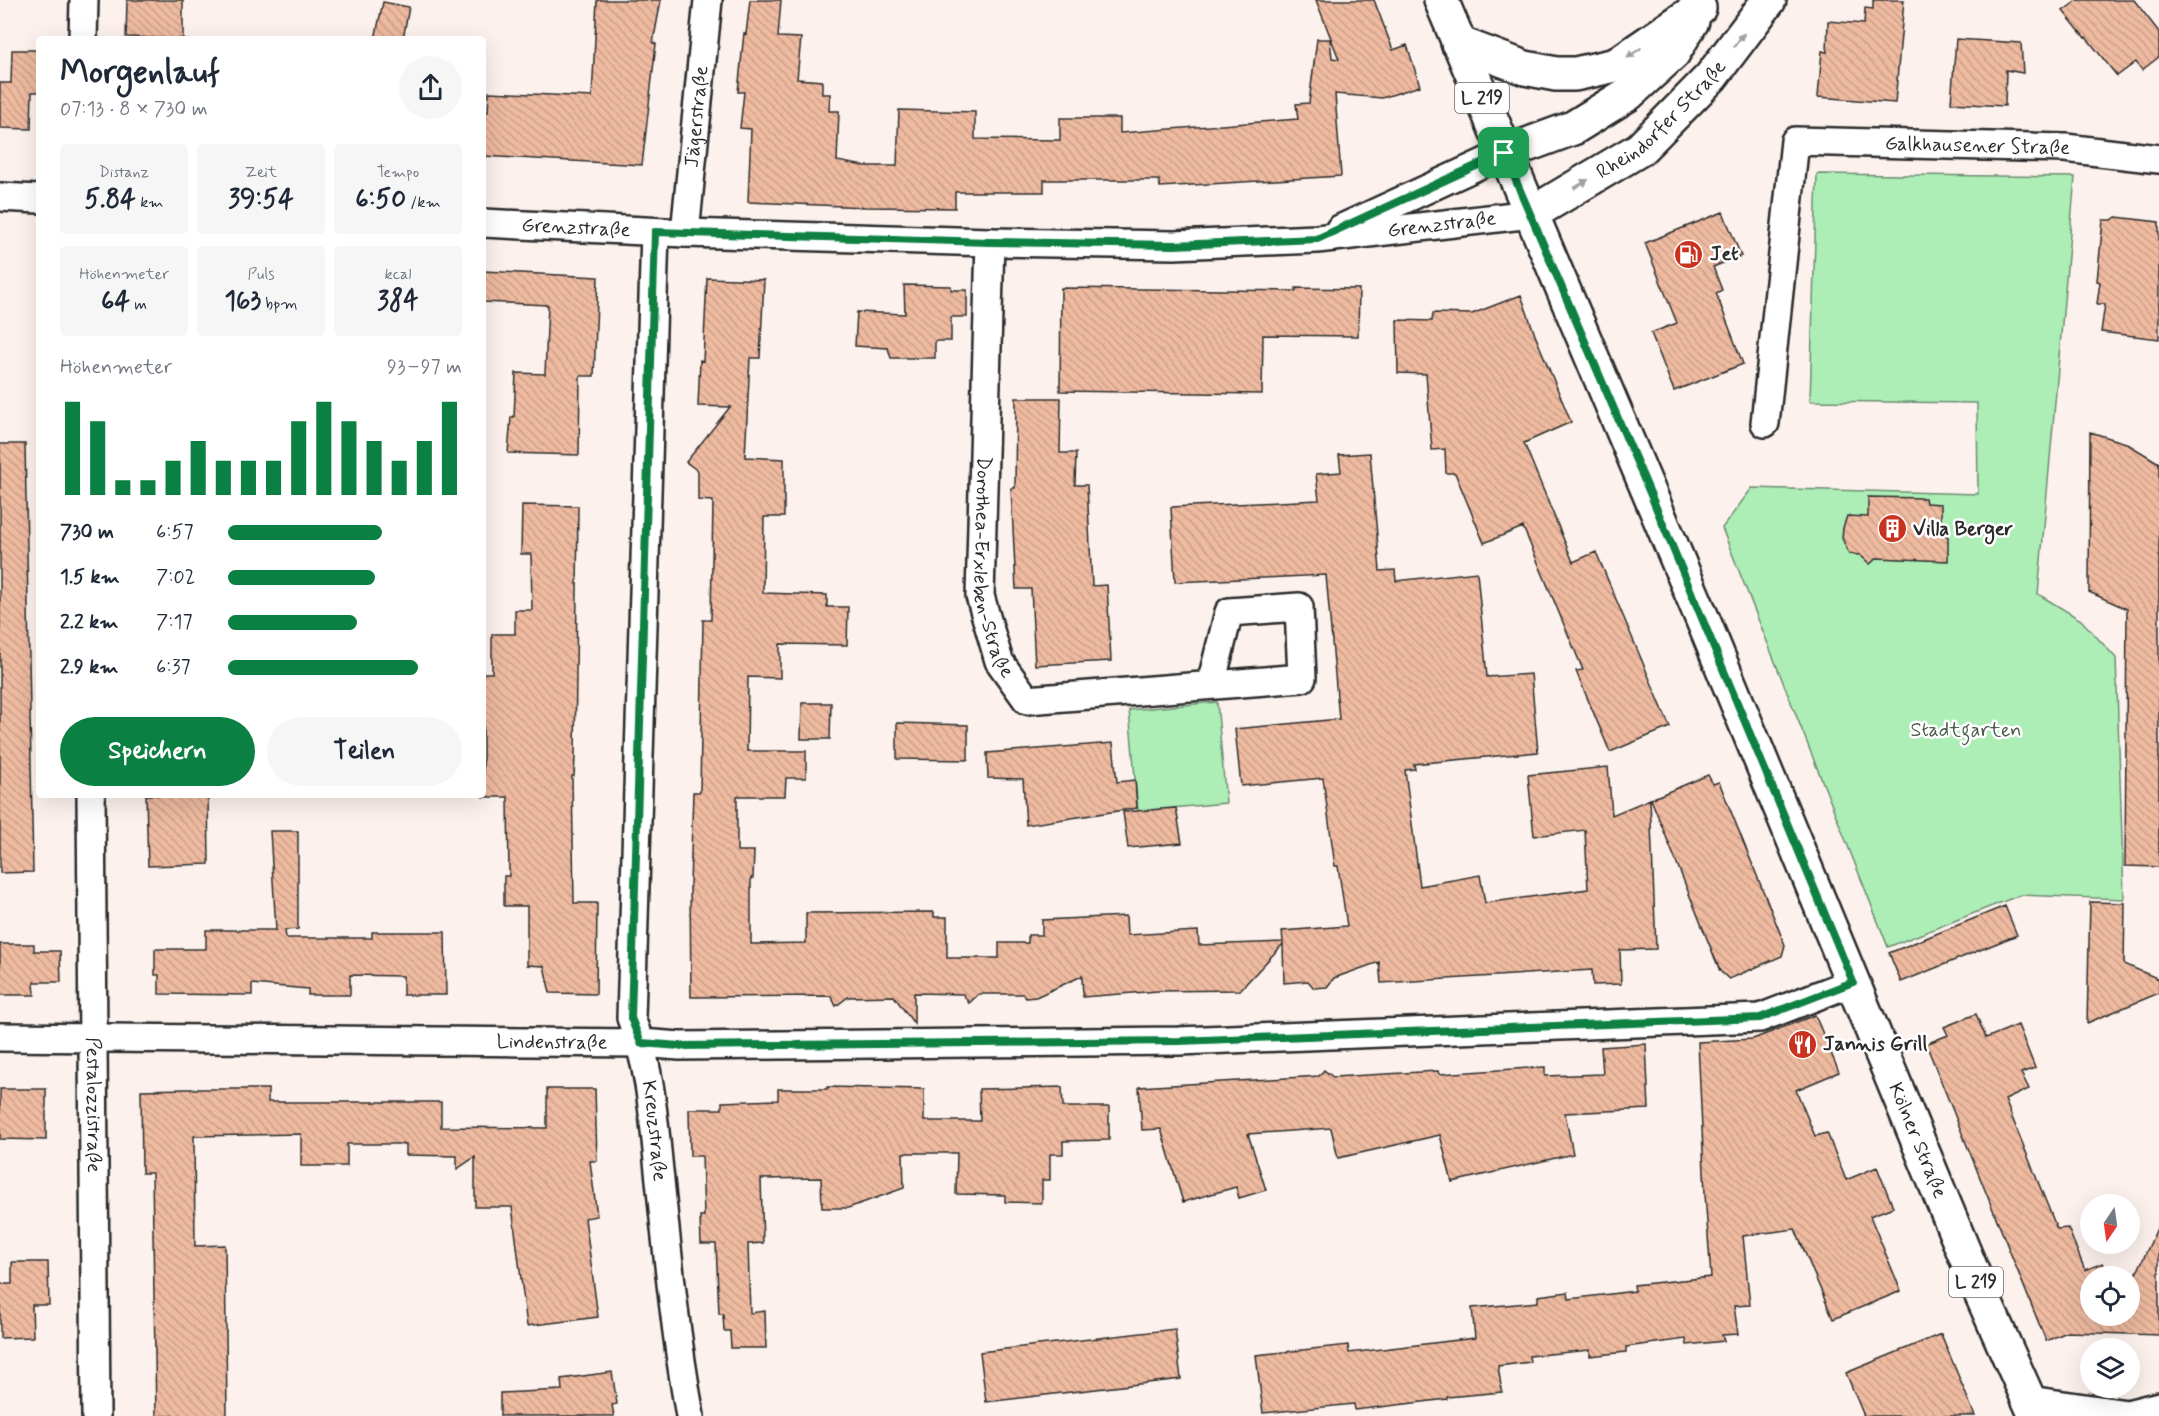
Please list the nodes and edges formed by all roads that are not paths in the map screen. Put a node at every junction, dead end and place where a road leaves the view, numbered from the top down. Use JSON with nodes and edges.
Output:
{"nodes":[{"id":1,"x":84,"y":0,"type":"edge"},
{"id":2,"x":708,"y":0,"type":"edge"},
{"id":3,"x":1441,"y":0,"type":"edge"},
{"id":4,"x":1769,"y":0,"type":"edge"},
{"id":5,"x":1702,"y":4,"type":"edge"},
{"id":6,"x":83,"y":36,"type":"edge"},
{"id":7,"x":1458,"y":43,"type":"junction"},
{"id":8,"x":1504,"y":153,"type":"junction"},
{"id":9,"x":2159,"y":159,"type":"edge"},
{"id":10,"x":0,"y":197,"type":"edge"},
{"id":11,"x":36,"y":199,"type":"edge"},
{"id":12,"x":1531,"y":214,"type":"junction"},
{"id":13,"x":486,"y":223,"type":"edge"},
{"id":14,"x":655,"y":232,"type":"junction"},
{"id":15,"x":685,"y":234,"type":"junction"},
{"id":16,"x":1317,"y":239,"type":"junction"},
{"id":17,"x":990,"y":242,"type":"junction"},
{"id":18,"x":1765,"y":423,"type":"dead end"},
{"id":19,"x":1211,"y":684,"type":"dead end"},
{"id":20,"x":91,"y":798,"type":"edge"},
{"id":21,"x":1853,"y":982,"type":"junction"},
{"id":22,"x":0,"y":1037,"type":"edge"},
{"id":23,"x":93,"y":1037,"type":"junction"},
{"id":24,"x":641,"y":1043,"type":"junction"},
{"id":25,"x":2159,"y":1406,"type":"edge"},
{"id":26,"x":2033,"y":1408,"type":"edge"},
{"id":27,"x":96,"y":1416,"type":"edge"},
{"id":28,"x":690,"y":1416,"type":"edge"}],
"edges":[{"from":1,"to":6,"type":"street"},
{"from":2,"to":15,"type":"street","name":"Jägerstraße"},
{"from":3,"to":7,"type":"main road","name":"Kölner Straße","number":"L 219"},
{"from":12,"to":4,"type":"main road","name":"Rheindorfer Straße","one_way":true},
{"from":5,"to":7,"type":"main road","name":"Rheindorfer Straße","number":"L 219","one_way":true},
{"from":5,"to":8,"type":"main road","name":"Rheindorfer Straße"},
{"from":7,"to":8,"type":"main road","name":"Kölner Straße","number":"L 219"},
{"from":8,"to":12,"type":"main road","name":"Kölner Straße","number":"L 219"},
{"from":8,"to":16,"type":"street","name":"Grenzstraße"},
{"from":9,"to":18,"type":"street","name":"Galkhausener Straße"},
{"from":10,"to":11,"type":"street"},
{"from":12,"to":16,"type":"street","name":"Grenzstraße"},
{"from":12,"to":21,"type":"main road","name":"Kölner Straße","number":"L 219"},
{"from":13,"to":14,"type":"street","name":"Grenzstraße"},
{"from":14,"to":15,"type":"street","name":"Grenzstraße"},
{"from":14,"to":24,"type":"street","name":"Kreuzstraße"},
{"from":15,"to":17,"type":"street","name":"Grenzstraße"},
{"from":16,"to":17,"type":"street","name":"Grenzstraße"},
{"from":17,"to":19,"type":"street","name":"Dorothea-Erxleben-Straße"},
{"from":20,"to":23,"type":"street","name":"Pestalozzistraße"},
{"from":21,"to":24,"type":"street","name":"Lindenstraße"},
{"from":21,"to":26,"type":"main road","name":"Kölner Straße","number":"L 219"},
{"from":22,"to":23,"type":"street","name":"Lindenstraße"},
{"from":23,"to":24,"type":"street","name":"Lindenstraße"},
{"from":23,"to":27,"type":"street","name":"Pestalozzistraße"},
{"from":24,"to":28,"type":"street","name":"Kreuzstraße"},
{"from":25,"to":26,"type":"street"}]}
